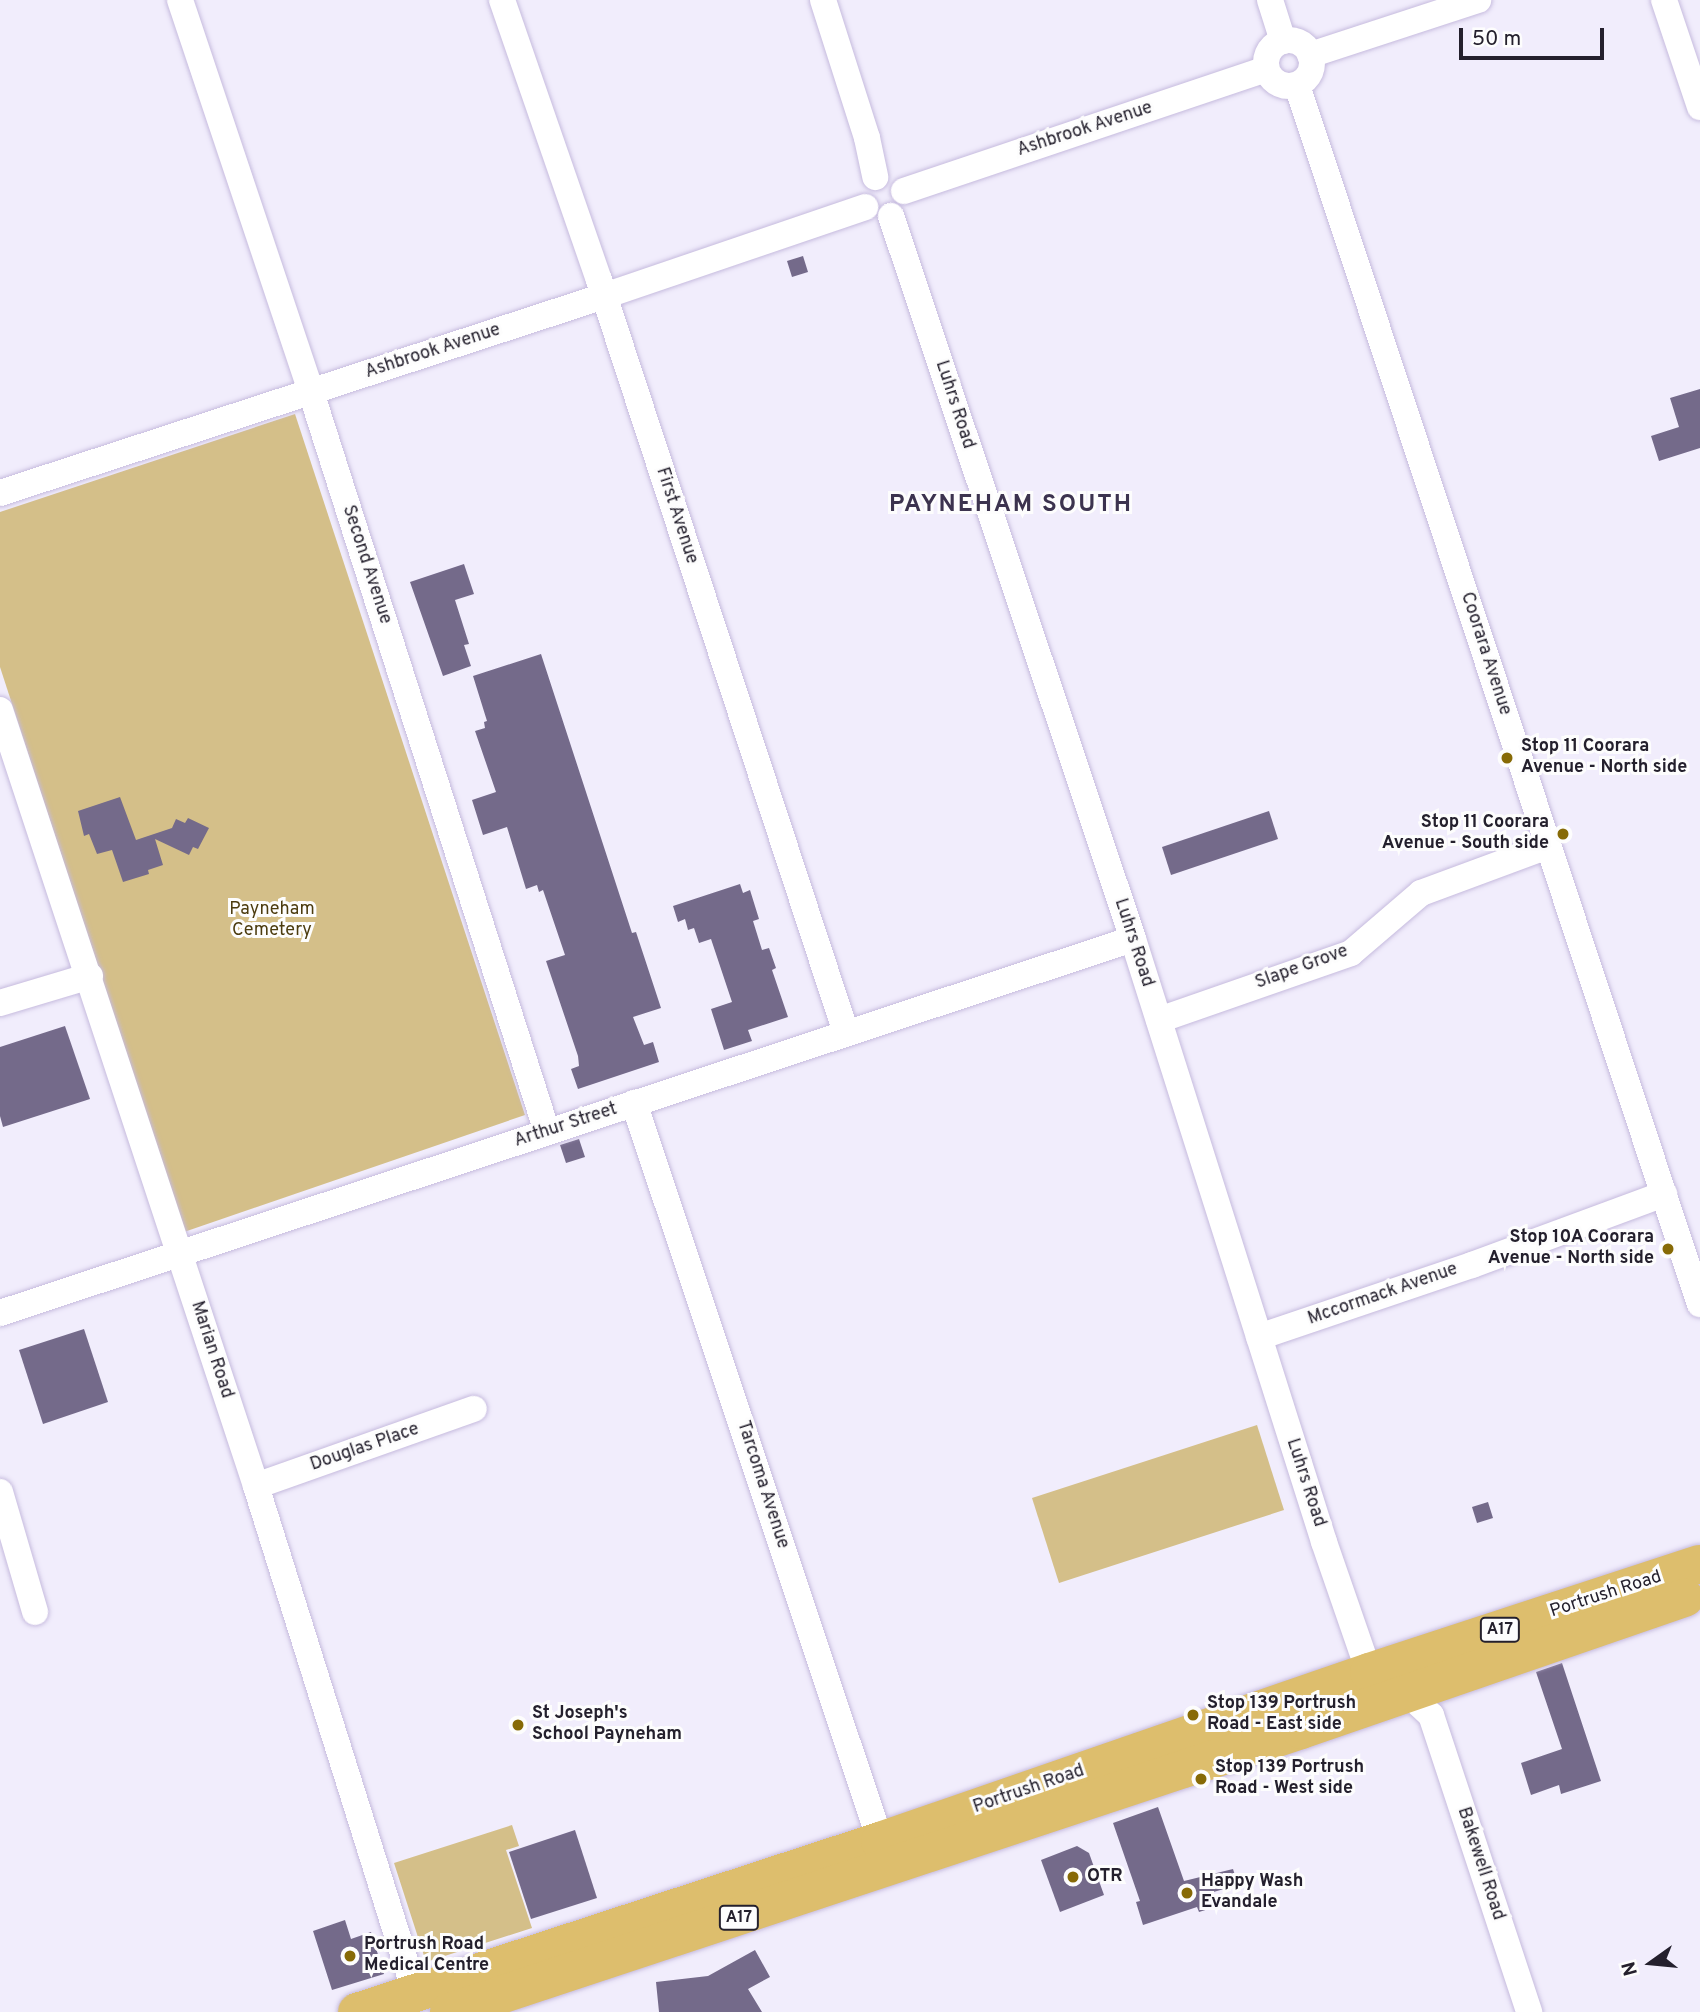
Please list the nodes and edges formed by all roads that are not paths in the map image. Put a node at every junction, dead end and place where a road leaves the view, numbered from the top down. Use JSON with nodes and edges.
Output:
{"nodes":[{"id":1,"x":180,"y":0,"type":"edge"},
{"id":2,"x":502,"y":0,"type":"edge"},
{"id":3,"x":822,"y":0,"type":"edge"},
{"id":4,"x":1270,"y":0,"type":"edge"},
{"id":5,"x":1478,"y":0,"type":"edge"},
{"id":6,"x":1664,"y":0,"type":"edge"},
{"id":7,"x":1283,"y":41,"type":"junction"},
{"id":8,"x":1310,"y":55,"type":"junction"},
{"id":9,"x":1266,"y":69,"type":"junction"},
{"id":10,"x":1297,"y":85,"type":"junction"},
{"id":11,"x":1700,"y":107,"type":"edge"},
{"id":12,"x":875,"y":177,"type":"junction"},
{"id":13,"x":904,"y":191,"type":"junction"},
{"id":14,"x":866,"y":207,"type":"junction"},
{"id":15,"x":891,"y":216,"type":"junction"},
{"id":16,"x":604,"y":296,"type":"junction"},
{"id":17,"x":311,"y":392,"type":"junction"},
{"id":18,"x":0,"y":494,"type":"edge"},
{"id":19,"x":0,"y":710,"type":"edge"},
{"id":20,"x":1548,"y":846,"type":"junction"},
{"id":21,"x":1133,"y":939,"type":"junction"},
{"id":22,"x":89,"y":976,"type":"junction"},
{"id":23,"x":0,"y":1003,"type":"edge"},
{"id":24,"x":1158,"y":1020,"type":"junction"},
{"id":25,"x":846,"y":1033,"type":"junction"},
{"id":26,"x":634,"y":1103,"type":"junction"},
{"id":27,"x":547,"y":1132,"type":"junction"},
{"id":28,"x":1664,"y":1194,"type":"junction"},
{"id":29,"x":179,"y":1254,"type":"junction"},
{"id":30,"x":1700,"y":1304,"type":"edge"},
{"id":31,"x":0,"y":1313,"type":"edge"},
{"id":32,"x":1259,"y":1337,"type":"junction"},
{"id":33,"x":474,"y":1409,"type":"dead end"},
{"id":34,"x":256,"y":1486,"type":"junction"},
{"id":35,"x":0,"y":1492,"type":"edge"},
{"id":36,"x":1700,"y":1564,"type":"edge"},
{"id":37,"x":1700,"y":1593,"type":"edge"},
{"id":38,"x":35,"y":1612,"type":"dead end"},
{"id":39,"x":1369,"y":1672,"type":"junction"},
{"id":40,"x":1427,"y":1694,"type":"junction"},
{"id":41,"x":1325,"y":1722,"type":"junction"},
{"id":42,"x":885,"y":1854,"type":"junction"},
{"id":43,"x":415,"y":1992,"type":"junction"},
{"id":44,"x":495,"y":2005,"type":"edge"},
{"id":45,"x":1523,"y":2010,"type":"edge"},
{"id":46,"x":357,"y":2012,"type":"edge"},
{"id":47,"x":449,"y":2012,"type":"edge"}],
"edges":[{"from":1,"to":17,"type":"street","name":"Second Avenue"},
{"from":2,"to":16,"type":"street","name":"First Avenue"},
{"from":3,"to":12,"type":"street"},
{"from":4,"to":7,"type":"street"},
{"from":5,"to":8,"type":"street"},
{"from":6,"to":11,"type":"street"},
{"from":7,"to":8,"type":"street"},
{"from":7,"to":9,"type":"street"},
{"from":8,"to":10,"type":"street"},
{"from":9,"to":10,"type":"street"},
{"from":9,"to":13,"type":"street","name":"Ashbrook Avenue"},
{"from":10,"to":20,"type":"street","name":"Coorara Avenue"},
{"from":12,"to":13,"type":"street"},
{"from":12,"to":14,"type":"street"},
{"from":13,"to":15,"type":"street"},
{"from":14,"to":15,"type":"street"},
{"from":14,"to":16,"type":"street","name":"Ashbrook Avenue"},
{"from":15,"to":21,"type":"street","name":"Luhrs Road"},
{"from":16,"to":17,"type":"street","name":"Ashbrook Avenue"},
{"from":16,"to":25,"type":"street","name":"First Avenue"},
{"from":17,"to":18,"type":"street","name":"Ashbrook Avenue"},
{"from":17,"to":27,"type":"street","name":"Second Avenue"},
{"from":19,"to":22,"type":"street","name":"Marian Road"},
{"from":20,"to":24,"type":"street","name":"Slape Grove"},
{"from":20,"to":28,"type":"street","name":"Coorara Avenue"},
{"from":21,"to":24,"type":"street","name":"Luhrs Road"},
{"from":21,"to":25,"type":"street","name":"Arthur Street"},
{"from":22,"to":23,"type":"street"},
{"from":22,"to":29,"type":"street","name":"Marian Road"},
{"from":24,"to":32,"type":"street","name":"Luhrs Road"},
{"from":25,"to":26,"type":"street","name":"Arthur Street"},
{"from":26,"to":27,"type":"street","name":"Arthur Street"},
{"from":26,"to":42,"type":"street","name":"Tarcoma Avenue"},
{"from":27,"to":29,"type":"street","name":"Arthur Street"},
{"from":28,"to":30,"type":"street","name":"Coorara Avenue"},
{"from":28,"to":32,"type":"street","name":"Mccormack Avenue"},
{"from":29,"to":31,"type":"street","name":"Arthur Street"},
{"from":29,"to":34,"type":"street","name":"Marian Road"},
{"from":32,"to":39,"type":"street","name":"Luhrs Road"},
{"from":33,"to":34,"type":"street","name":"Douglas Place"},
{"from":34,"to":43,"type":"street","name":"Marian Road"},
{"from":35,"to":38,"type":"street"},
{"from":36,"to":39,"type":"highway","name":"Portrush Road","number":"A17"},
{"from":37,"to":40,"type":"highway","name":"Portrush Road","number":"A17"},
{"from":39,"to":40,"type":"highway"},
{"from":39,"to":41,"type":"highway"},
{"from":39,"to":42,"type":"highway","name":"Portrush Road","number":"A17"},
{"from":40,"to":41,"type":"highway","name":"Portrush Road","number":"A17"},
{"from":40,"to":45,"type":"street","name":"Bakewell Road"},
{"from":41,"to":42,"type":"highway","name":"Portrush Road","number":"A17"},
{"from":42,"to":43,"type":"highway","name":"Portrush Road","number":"A17"},
{"from":42,"to":44,"type":"highway","name":"Portrush Road","number":"A17"},
{"from":43,"to":46,"type":"highway","name":"Portrush Road","number":"A17"},
{"from":44,"to":47,"type":"highway","name":"Portrush Road","number":"A17"}]}
